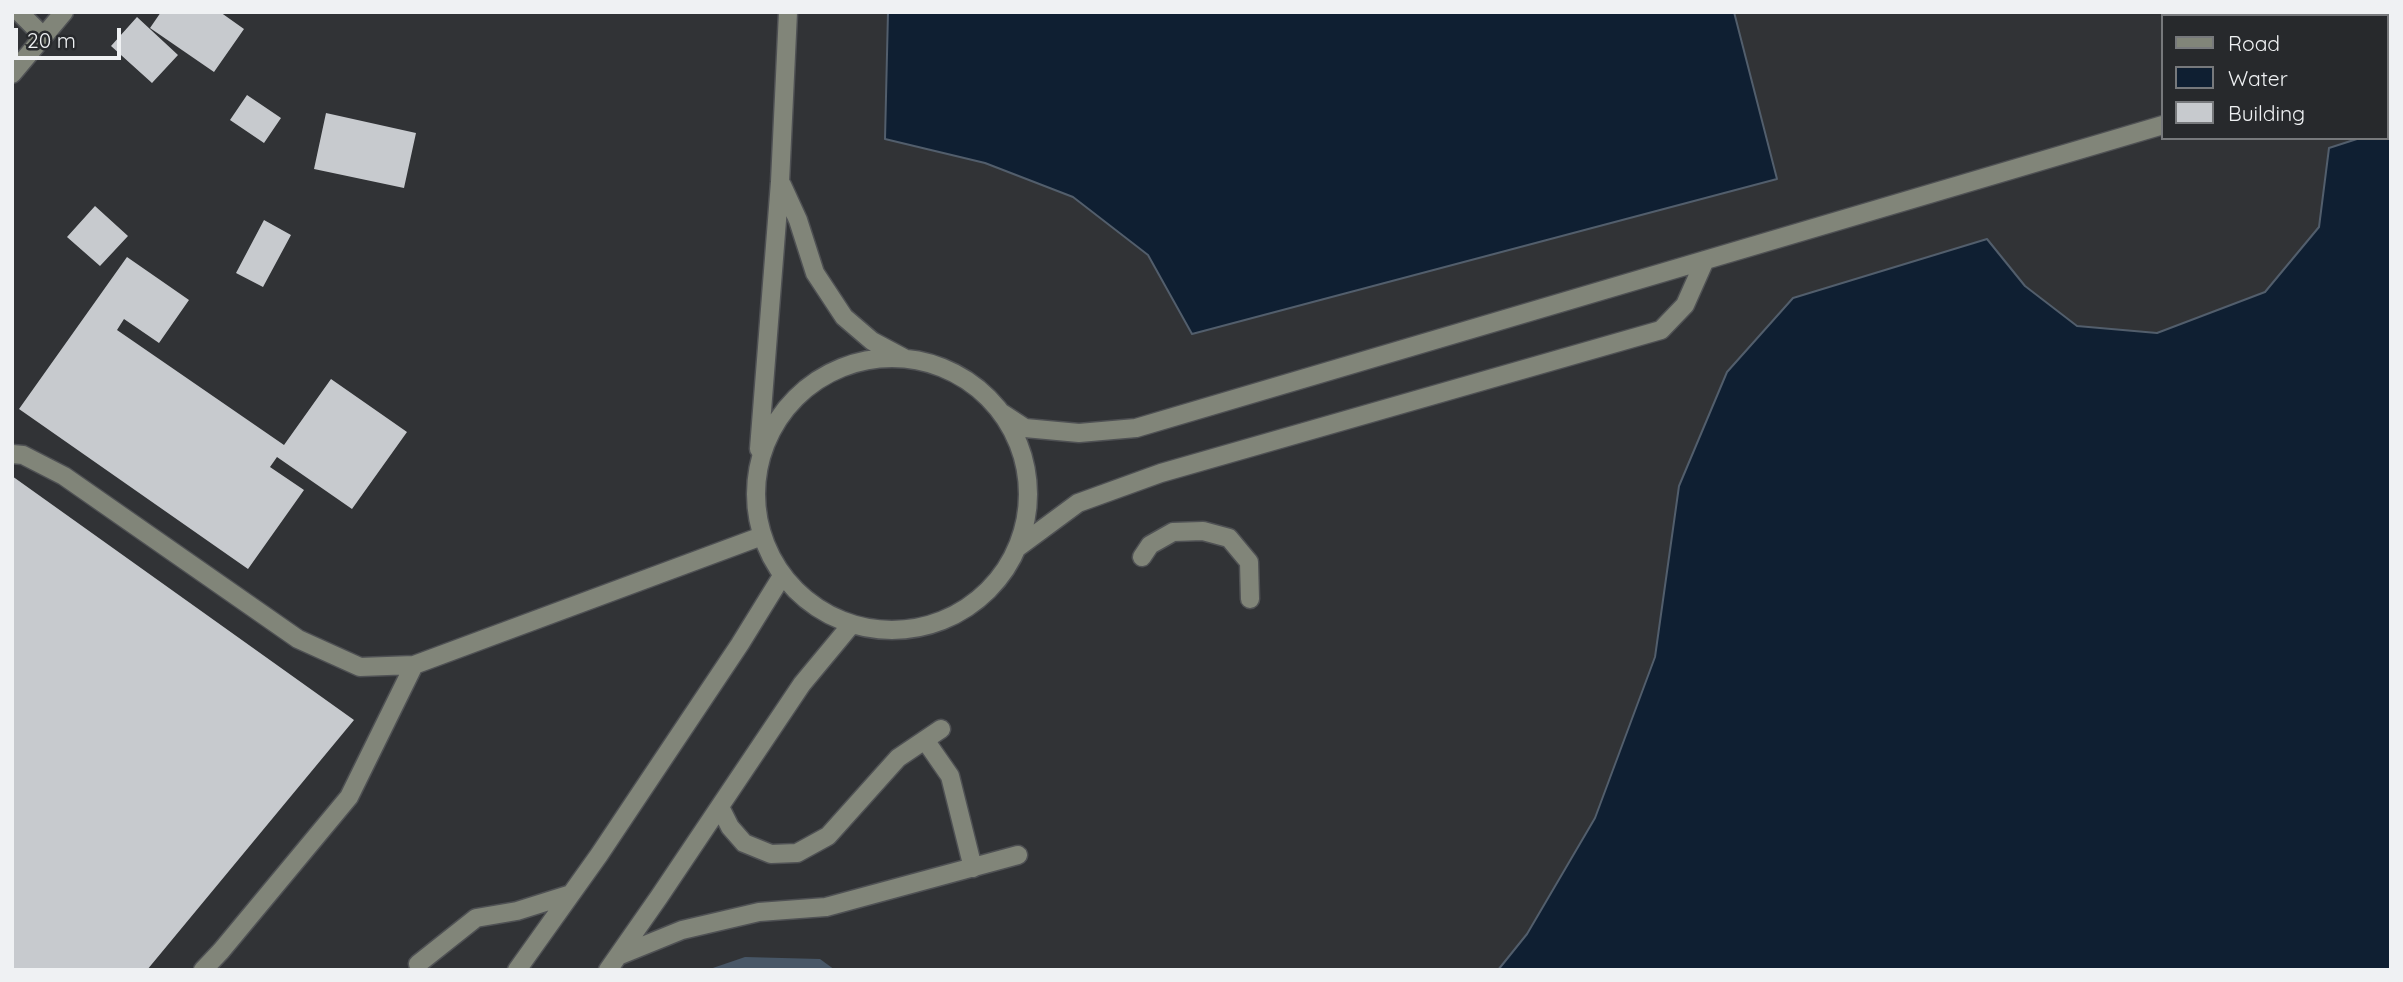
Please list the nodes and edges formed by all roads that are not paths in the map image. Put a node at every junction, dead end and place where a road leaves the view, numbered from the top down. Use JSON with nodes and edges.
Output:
{"nodes":[{"id":1,"x":19,"y":12,"type":"edge"},
{"id":2,"x":64,"y":12,"type":"edge"},
{"id":3,"x":788,"y":12,"type":"edge"},
{"id":4,"x":43,"y":36,"type":"junction"},
{"id":5,"x":12,"y":74,"type":"edge"},
{"id":6,"x":2162,"y":125,"type":"edge"},
{"id":7,"x":780,"y":181,"type":"junction"},
{"id":8,"x":1705,"y":260,"type":"junction"},
{"id":9,"x":905,"y":358,"type":"junction"},
{"id":10,"x":1002,"y":412,"type":"junction"},
{"id":11,"x":12,"y":454,"type":"edge"},
{"id":12,"x":758,"y":468,"type":"junction"},
{"id":13,"x":762,"y":536,"type":"junction"},
{"id":14,"x":1017,"y":548,"type":"junction"},
{"id":15,"x":1142,"y":557,"type":"dead end"},
{"id":16,"x":782,"y":576,"type":"junction"},
{"id":17,"x":1250,"y":599,"type":"dead end"},
{"id":18,"x":851,"y":625,"type":"junction"},
{"id":19,"x":414,"y":665,"type":"junction"},
{"id":20,"x":942,"y":729,"type":"dead end"},
{"id":21,"x":925,"y":740,"type":"junction"},
{"id":22,"x":720,"y":807,"type":"junction"},
{"id":23,"x":1018,"y":855,"type":"dead end"},
{"id":24,"x":974,"y":868,"type":"junction"},
{"id":25,"x":571,"y":894,"type":"junction"},
{"id":26,"x":613,"y":963,"type":"edge"},
{"id":27,"x":418,"y":964,"type":"dead end"},
{"id":28,"x":203,"y":970,"type":"edge"},
{"id":29,"x":517,"y":970,"type":"edge"}],
"edges":[{"from":1,"to":4,"type":"street"},
{"from":2,"to":4,"type":"street"},
{"from":3,"to":7,"type":"street"},
{"from":4,"to":5,"type":"street"},
{"from":6,"to":8,"type":"street"},
{"from":7,"to":9,"type":"street"},
{"from":7,"to":12,"type":"street"},
{"from":8,"to":10,"type":"street"},
{"from":8,"to":14,"type":"street"},
{"from":9,"to":10,"type":"street"},
{"from":9,"to":12,"type":"street"},
{"from":10,"to":14,"type":"street"},
{"from":11,"to":19,"type":"street"},
{"from":12,"to":13,"type":"street"},
{"from":13,"to":16,"type":"street"},
{"from":13,"to":19,"type":"street"},
{"from":14,"to":18,"type":"street"},
{"from":15,"to":17,"type":"street"},
{"from":16,"to":18,"type":"street"},
{"from":16,"to":25,"type":"street"},
{"from":18,"to":22,"type":"street"},
{"from":19,"to":28,"type":"street"},
{"from":20,"to":21,"type":"street"},
{"from":21,"to":22,"type":"street"},
{"from":21,"to":24,"type":"street"},
{"from":22,"to":26,"type":"street"},
{"from":23,"to":24,"type":"street"},
{"from":24,"to":26,"type":"street"},
{"from":25,"to":27,"type":"street"},
{"from":25,"to":29,"type":"street"}]}
